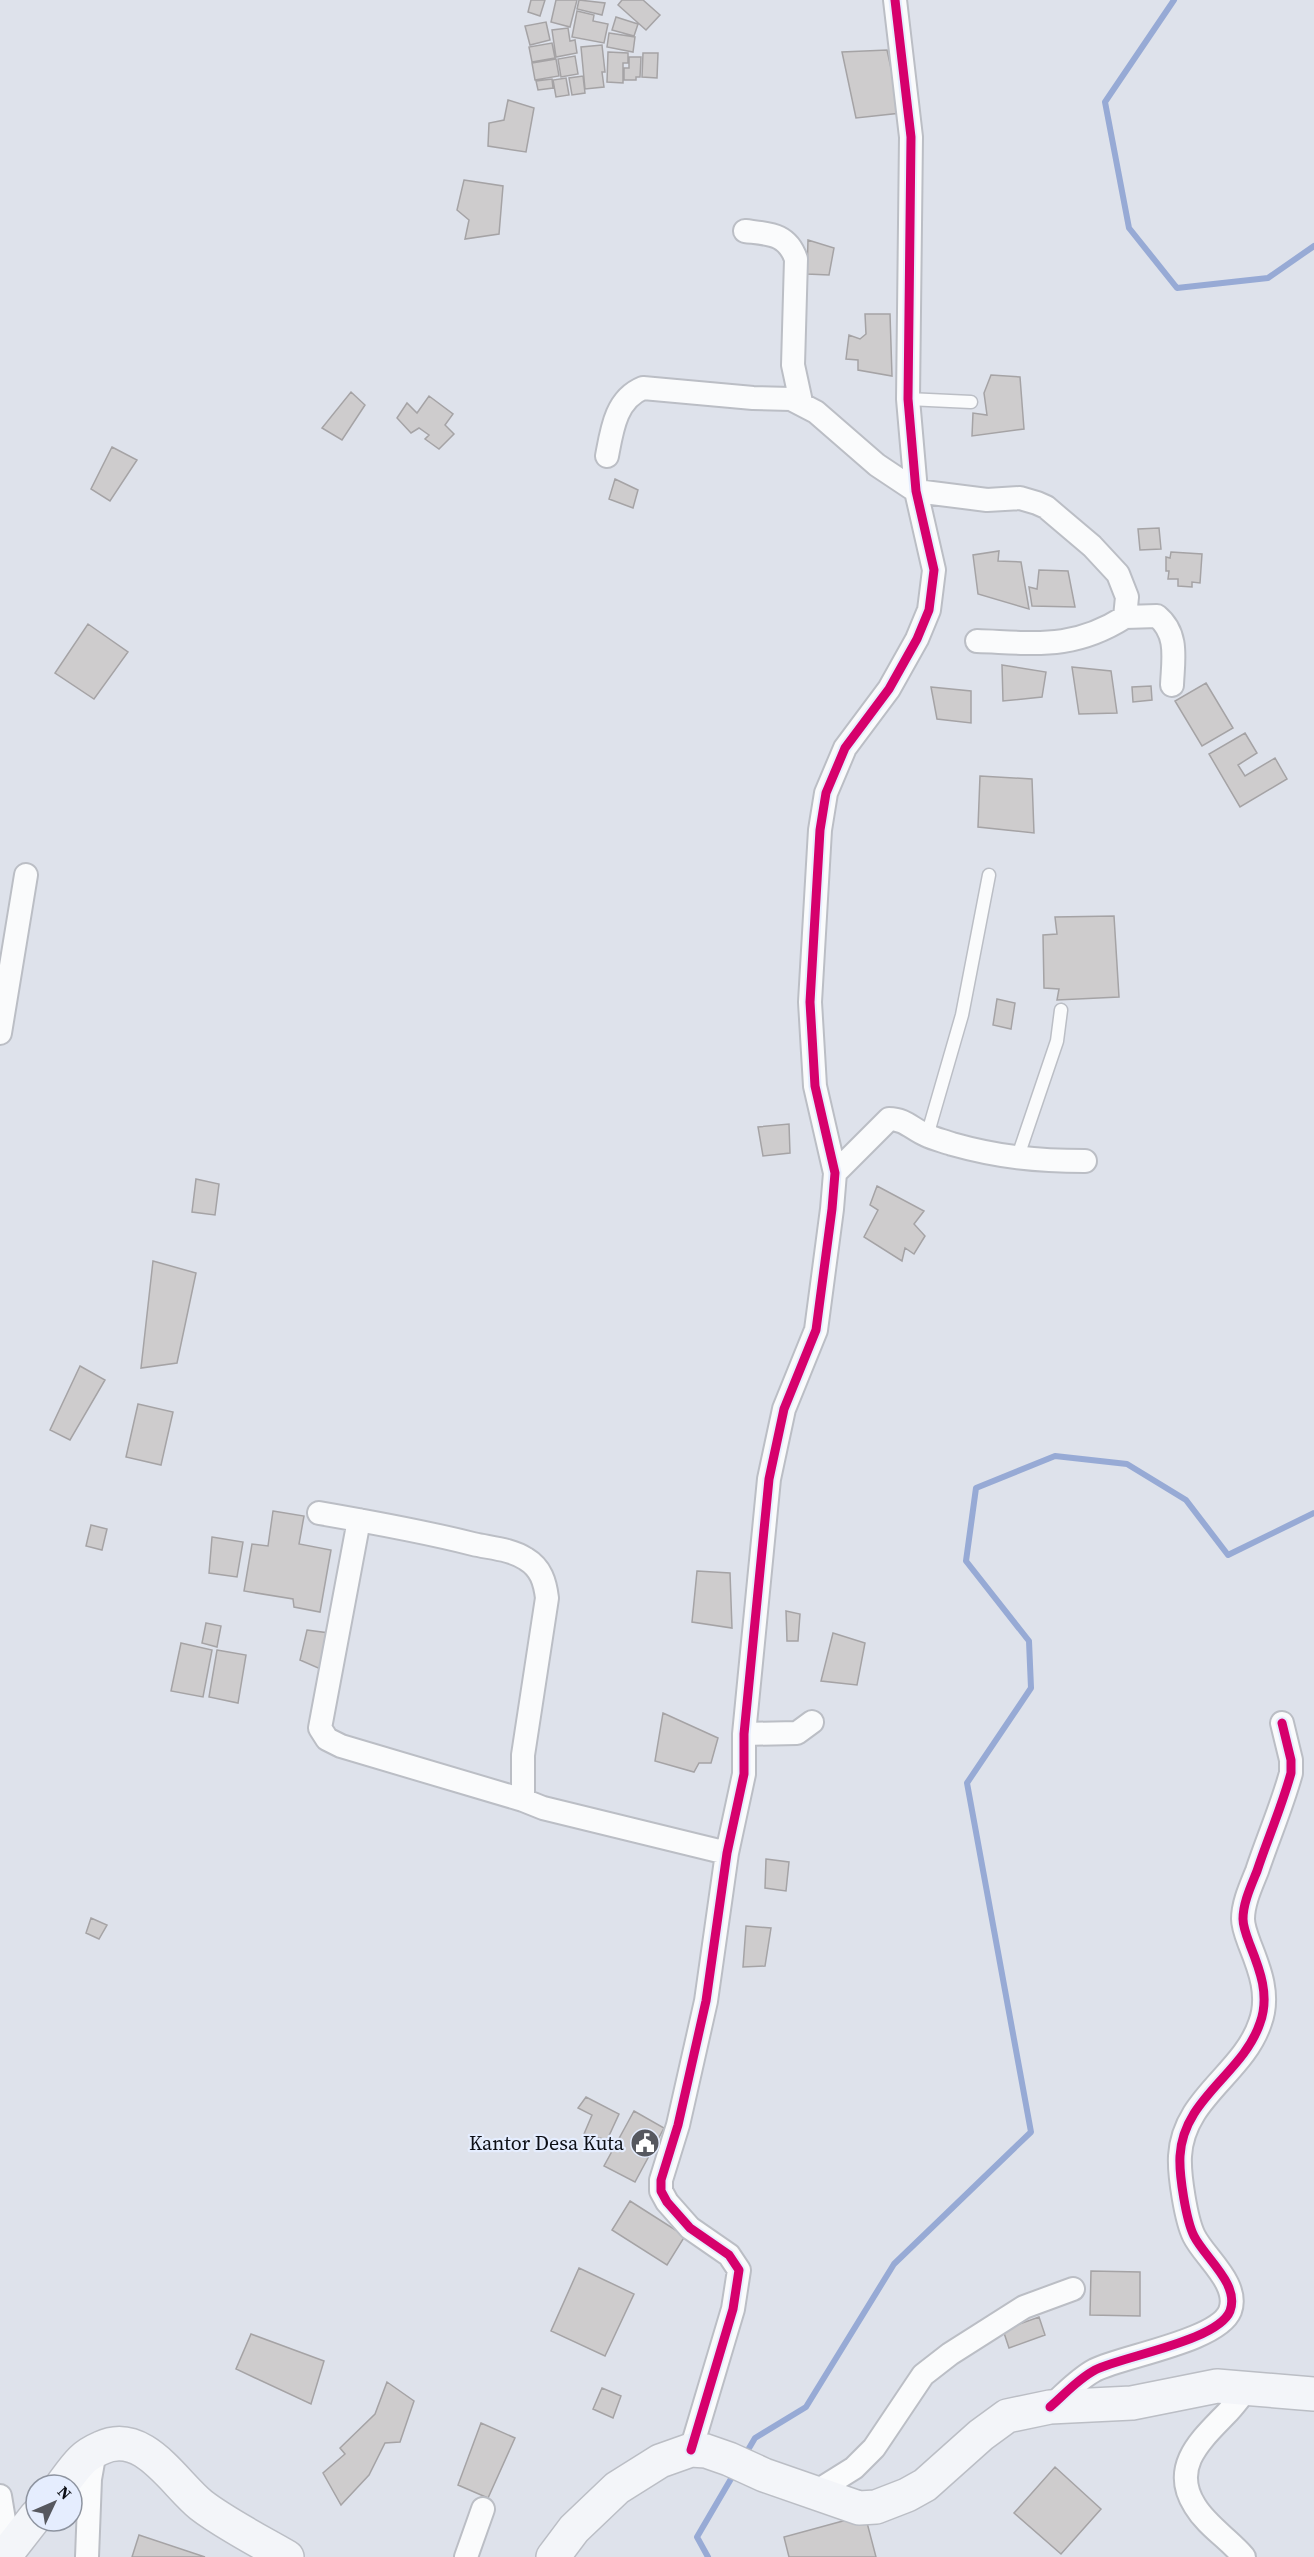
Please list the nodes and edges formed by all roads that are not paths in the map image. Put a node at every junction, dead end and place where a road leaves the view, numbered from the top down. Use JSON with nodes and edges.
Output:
{"nodes":[{"id":1,"x":895,"y":0,"type":"edge"},
{"id":2,"x":745,"y":231,"type":"dead end"},
{"id":3,"x":908,"y":399,"type":"junction"},
{"id":4,"x":801,"y":402,"type":"junction"},
{"id":5,"x":971,"y":402,"type":"dead end"},
{"id":6,"x":607,"y":456,"type":"dead end"},
{"id":7,"x":916,"y":491,"type":"junction"},
{"id":8,"x":1125,"y":617,"type":"junction"},
{"id":9,"x":977,"y":641,"type":"dead end"},
{"id":10,"x":1172,"y":685,"type":"dead end"},
{"id":11,"x":26,"y":875,"type":"dead end"},
{"id":12,"x":989,"y":875,"type":"dead end"},
{"id":13,"x":1061,"y":1010,"type":"dead end"},
{"id":14,"x":0,"y":1033,"type":"edge"},
{"id":15,"x":927,"y":1136,"type":"junction"},
{"id":16,"x":1017,"y":1159,"type":"junction"},
{"id":17,"x":1085,"y":1161,"type":"dead end"},
{"id":18,"x":835,"y":1173,"type":"junction"},
{"id":19,"x":320,"y":1513,"type":"dead end"},
{"id":20,"x":359,"y":1520,"type":"junction"},
{"id":21,"x":813,"y":1722,"type":"dead end"},
{"id":22,"x":1282,"y":1723,"type":"dead end"},
{"id":23,"x":744,"y":1734,"type":"junction"},
{"id":24,"x":523,"y":1800,"type":"junction"},
{"id":25,"x":727,"y":1853,"type":"junction"},
{"id":26,"x":1073,"y":2289,"type":"dead end"},
{"id":27,"x":1247,"y":2389,"type":"junction"},
{"id":28,"x":1314,"y":2394,"type":"edge"},
{"id":29,"x":1050,"y":2407,"type":"junction"},
{"id":30,"x":691,"y":2450,"type":"junction"},
{"id":31,"x":95,"y":2451,"type":"junction"},
{"id":32,"x":71,"y":2473,"type":"edge"},
{"id":33,"x":814,"y":2493,"type":"junction"},
{"id":34,"x":0,"y":2496,"type":"edge"},
{"id":35,"x":483,"y":2509,"type":"dead end"},
{"id":36,"x":24,"y":2531,"type":"edge"},
{"id":37,"x":6,"y":2554,"type":"edge"},
{"id":38,"x":87,"y":2557,"type":"edge"},
{"id":39,"x":287,"y":2557,"type":"edge"},
{"id":40,"x":466,"y":2557,"type":"edge"},
{"id":41,"x":553,"y":2557,"type":"edge"},
{"id":42,"x":1244,"y":2557,"type":"edge"}],
"edges":[{"from":1,"to":3,"type":"street"},
{"from":2,"to":4,"type":"street"},
{"from":3,"to":5,"type":"lane"},
{"from":3,"to":7,"type":"street"},
{"from":4,"to":6,"type":"street"},
{"from":4,"to":7,"type":"street"},
{"from":7,"to":8,"type":"street"},
{"from":7,"to":18,"type":"street"},
{"from":8,"to":9,"type":"street"},
{"from":8,"to":10,"type":"street"},
{"from":11,"to":14,"type":"street"},
{"from":12,"to":15,"type":"lane"},
{"from":13,"to":16,"type":"lane"},
{"from":15,"to":16,"type":"street"},
{"from":15,"to":18,"type":"street"},
{"from":16,"to":17,"type":"street"},
{"from":18,"to":23,"type":"street"},
{"from":19,"to":20,"type":"street"},
{"from":20,"to":24,"type":"street"},
{"from":20,"to":24,"type":"street"},
{"from":21,"to":23,"type":"street"},
{"from":22,"to":29,"type":"street"},
{"from":23,"to":25,"type":"street"},
{"from":24,"to":25,"type":"street"},
{"from":25,"to":30,"type":"street"},
{"from":26,"to":33,"type":"street"},
{"from":27,"to":28,"type":"main road"},
{"from":27,"to":29,"type":"main road"},
{"from":27,"to":42,"type":"street"},
{"from":29,"to":33,"type":"main road"},
{"from":30,"to":33,"type":"main road"},
{"from":30,"to":41,"type":"main road"},
{"from":31,"to":32,"type":"main road"},
{"from":31,"to":38,"type":"street"},
{"from":31,"to":39,"type":"main road"},
{"from":34,"to":37,"type":"street"},
{"from":35,"to":40,"type":"street"},
{"from":36,"to":37,"type":"main road"}]}
